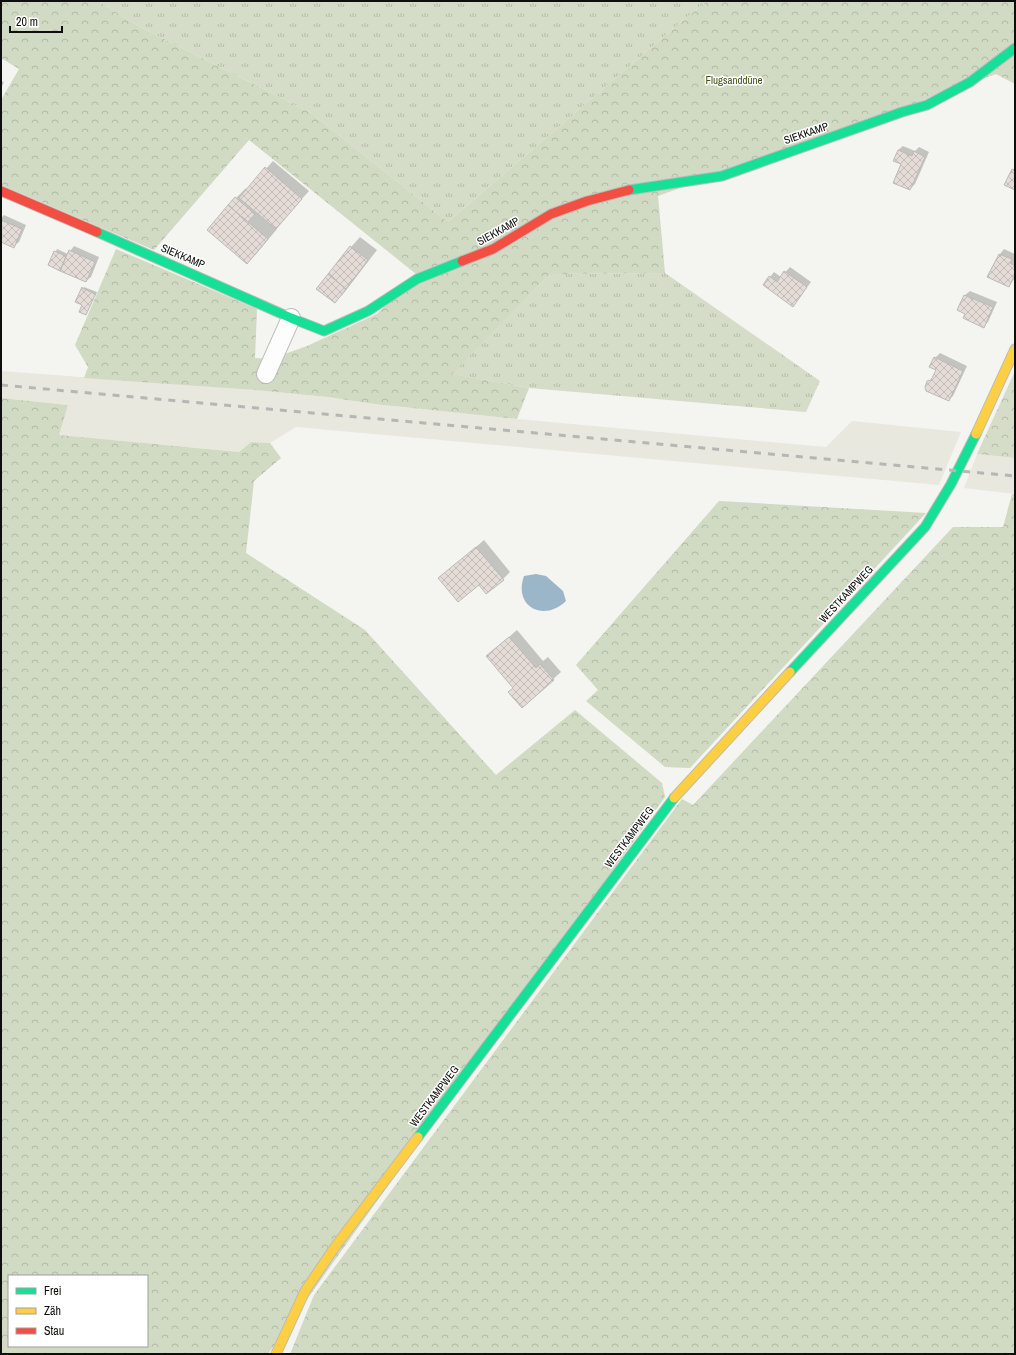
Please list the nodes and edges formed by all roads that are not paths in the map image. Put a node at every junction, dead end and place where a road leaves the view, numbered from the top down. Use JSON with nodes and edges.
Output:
{"nodes":[{"id":1,"x":1015,"y":48,"type":"edge"},
{"id":2,"x":1,"y":192,"type":"edge"},
{"id":3,"x":291,"y":318,"type":"junction"},
{"id":4,"x":1015,"y":349,"type":"edge"},
{"id":5,"x":266,"y":374,"type":"dead end"},
{"id":6,"x":276,"y":1354,"type":"edge"}],
"edges":[{"from":1,"to":3,"type":"street","name":"SIEKKAMP"},
{"from":2,"to":3,"type":"street","name":"SIEKKAMP"},
{"from":3,"to":5,"type":"street"},
{"from":4,"to":6,"type":"street","name":"WESTKAMPWEG"}]}
